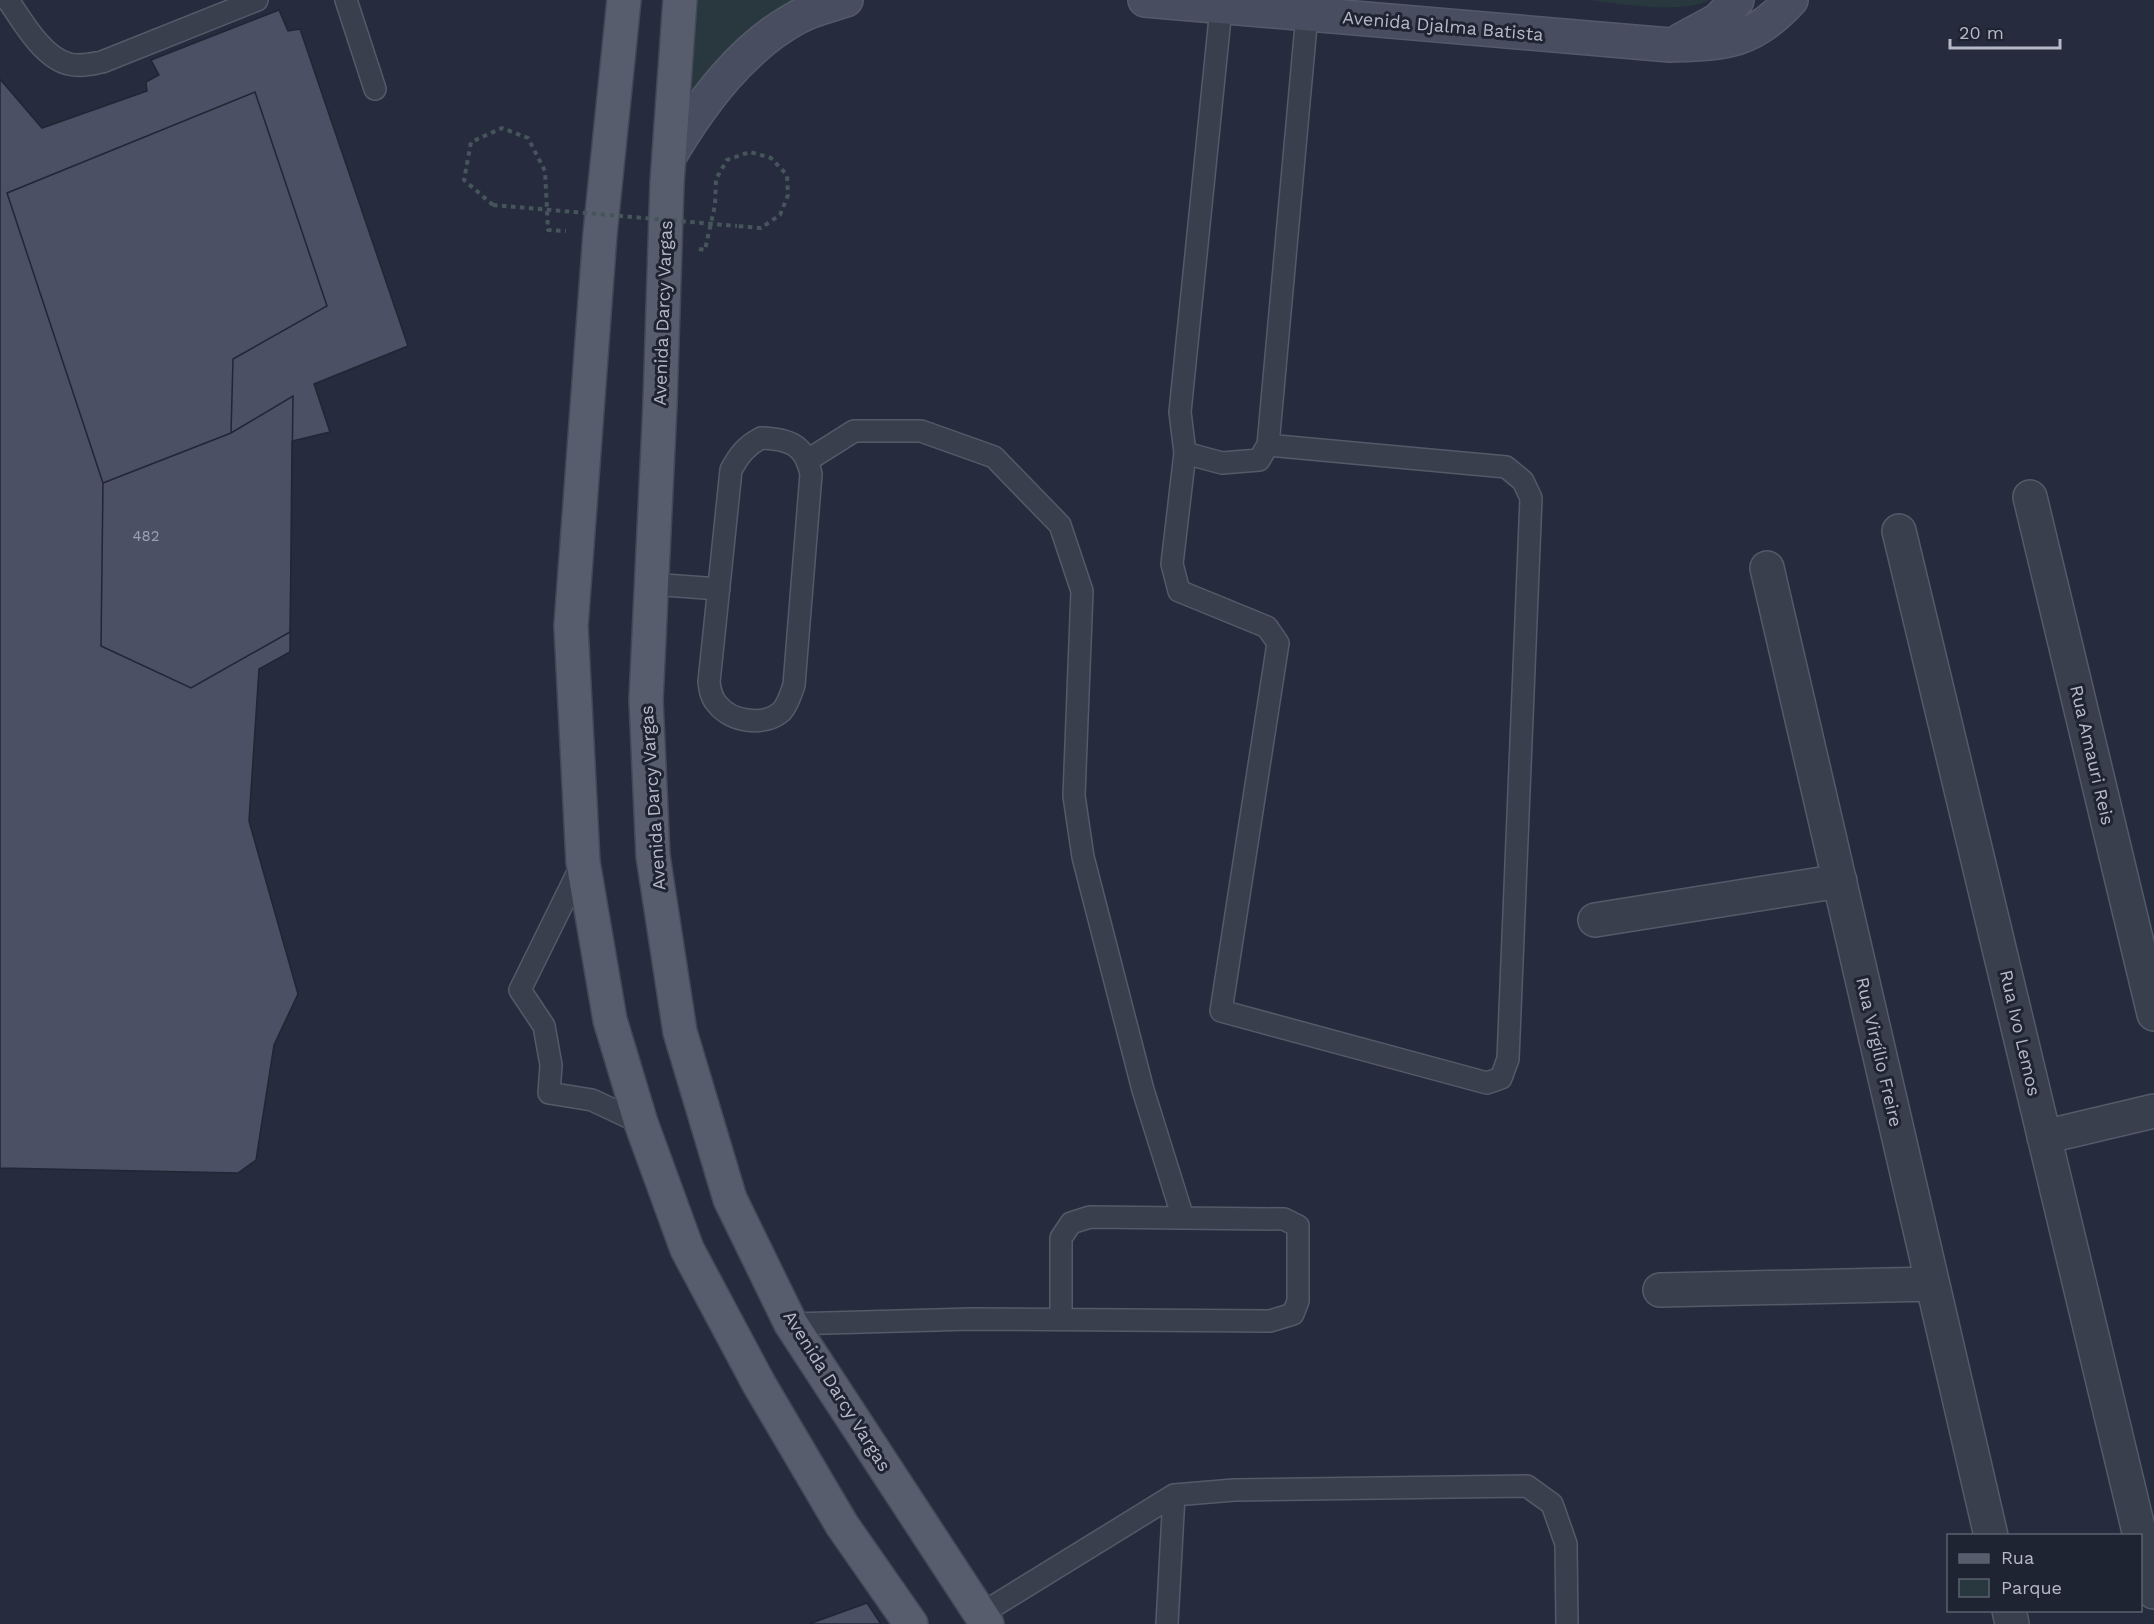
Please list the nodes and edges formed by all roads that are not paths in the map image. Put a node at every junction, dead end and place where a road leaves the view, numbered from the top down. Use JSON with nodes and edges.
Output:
{"nodes":[{"id":1,"x":8,"y":0,"type":"edge"},
{"id":2,"x":257,"y":0,"type":"edge"},
{"id":3,"x":346,"y":0,"type":"edge"},
{"id":4,"x":624,"y":0,"type":"edge"},
{"id":5,"x":680,"y":0,"type":"edge"},
{"id":6,"x":846,"y":0,"type":"edge"},
{"id":7,"x":1145,"y":0,"type":"edge"},
{"id":8,"x":1737,"y":0,"type":"edge"},
{"id":9,"x":1791,"y":0,"type":"edge"},
{"id":10,"x":1221,"y":8,"type":"junction"},
{"id":11,"x":1307,"y":14,"type":"junction"},
{"id":12,"x":1670,"y":45,"type":"junction"},
{"id":13,"x":375,"y":89,"type":"dead end"},
{"id":14,"x":669,"y":156,"type":"junction"},
{"id":15,"x":1268,"y":445,"type":"junction"},
{"id":16,"x":1185,"y":453,"type":"junction"},
{"id":17,"x":808,"y":460,"type":"junction"},
{"id":18,"x":2030,"y":497,"type":"dead end"},
{"id":19,"x":1899,"y":531,"type":"dead end"},
{"id":20,"x":1767,"y":568,"type":"dead end"},
{"id":21,"x":651,"y":584,"type":"junction"},
{"id":22,"x":718,"y":590,"type":"junction"},
{"id":23,"x":583,"y":862,"type":"junction"},
{"id":24,"x":1840,"y":882,"type":"junction"},
{"id":25,"x":1595,"y":920,"type":"dead end"},
{"id":26,"x":2154,"y":1014,"type":"edge"},
{"id":27,"x":2154,"y":1111,"type":"edge"},
{"id":28,"x":641,"y":1123,"type":"junction"},
{"id":29,"x":2044,"y":1137,"type":"junction"},
{"id":30,"x":1183,"y":1218,"type":"junction"},
{"id":31,"x":1932,"y":1284,"type":"junction"},
{"id":32,"x":1660,"y":1290,"type":"dead end"},
{"id":33,"x":1060,"y":1319,"type":"junction"},
{"id":34,"x":791,"y":1324,"type":"junction"},
{"id":35,"x":1174,"y":1495,"type":"junction"},
{"id":36,"x":1991,"y":1534,"type":"edge"},
{"id":37,"x":2140,"y":1534,"type":"edge"},
{"id":38,"x":2142,"y":1544,"type":"edge"},
{"id":39,"x":2154,"y":1592,"type":"edge"},
{"id":40,"x":984,"y":1619,"type":"edge"},
{"id":41,"x":911,"y":1624,"type":"edge"},
{"id":42,"x":1167,"y":1624,"type":"edge"},
{"id":43,"x":1568,"y":1624,"type":"edge"}],
"edges":[{"from":1,"to":2,"type":"lane"},
{"from":3,"to":13,"type":"lane"},
{"from":4,"to":23,"type":"main road"},
{"from":5,"to":14,"type":"main road","name":"Avenida Darcy Vargas"},
{"from":6,"to":14,"type":"main road"},
{"from":7,"to":10,"type":"main road","name":"Avenida Djalma Batista"},
{"from":8,"to":12,"type":"main road"},
{"from":9,"to":12,"type":"main road","name":"Avenida Djalma Batista"},
{"from":10,"to":11,"type":"main road","name":"Avenida Djalma Batista"},
{"from":10,"to":16,"type":"lane"},
{"from":11,"to":12,"type":"main road","name":"Avenida Djalma Batista"},
{"from":11,"to":15,"type":"lane"},
{"from":14,"to":21,"type":"main road","name":"Avenida Darcy Vargas"},
{"from":15,"to":16,"type":"lane"},
{"from":15,"to":16,"type":"lane"},
{"from":17,"to":22,"type":"lane"},
{"from":17,"to":22,"type":"lane"},
{"from":17,"to":30,"type":"lane"},
{"from":18,"to":26,"type":"street","name":"Rua Amauri Reis"},
{"from":19,"to":29,"type":"street","name":"Rua Ivo Lemos"},
{"from":20,"to":24,"type":"street","name":"Rua Virgílio Freire"},
{"from":21,"to":22,"type":"lane"},
{"from":21,"to":34,"type":"main road","name":"Avenida Darcy Vargas"},
{"from":23,"to":28,"type":"main road"},
{"from":23,"to":28,"type":"lane"},
{"from":24,"to":25,"type":"street"},
{"from":24,"to":31,"type":"street","name":"Rua Virgílio Freire"},
{"from":27,"to":29,"type":"street"},
{"from":28,"to":41,"type":"main road"},
{"from":29,"to":37,"type":"street","name":"Rua Ivo Lemos"},
{"from":30,"to":33,"type":"lane"},
{"from":30,"to":33,"type":"lane"},
{"from":31,"to":32,"type":"street"},
{"from":31,"to":36,"type":"street","name":"Rua Virgílio Freire"},
{"from":33,"to":34,"type":"lane"},
{"from":34,"to":40,"type":"main road","name":"Avenida Darcy Vargas"},
{"from":35,"to":40,"type":"lane"},
{"from":35,"to":42,"type":"lane"},
{"from":35,"to":43,"type":"lane"},
{"from":38,"to":39,"type":"street","name":"Rua Ivo Lemos"}]}
